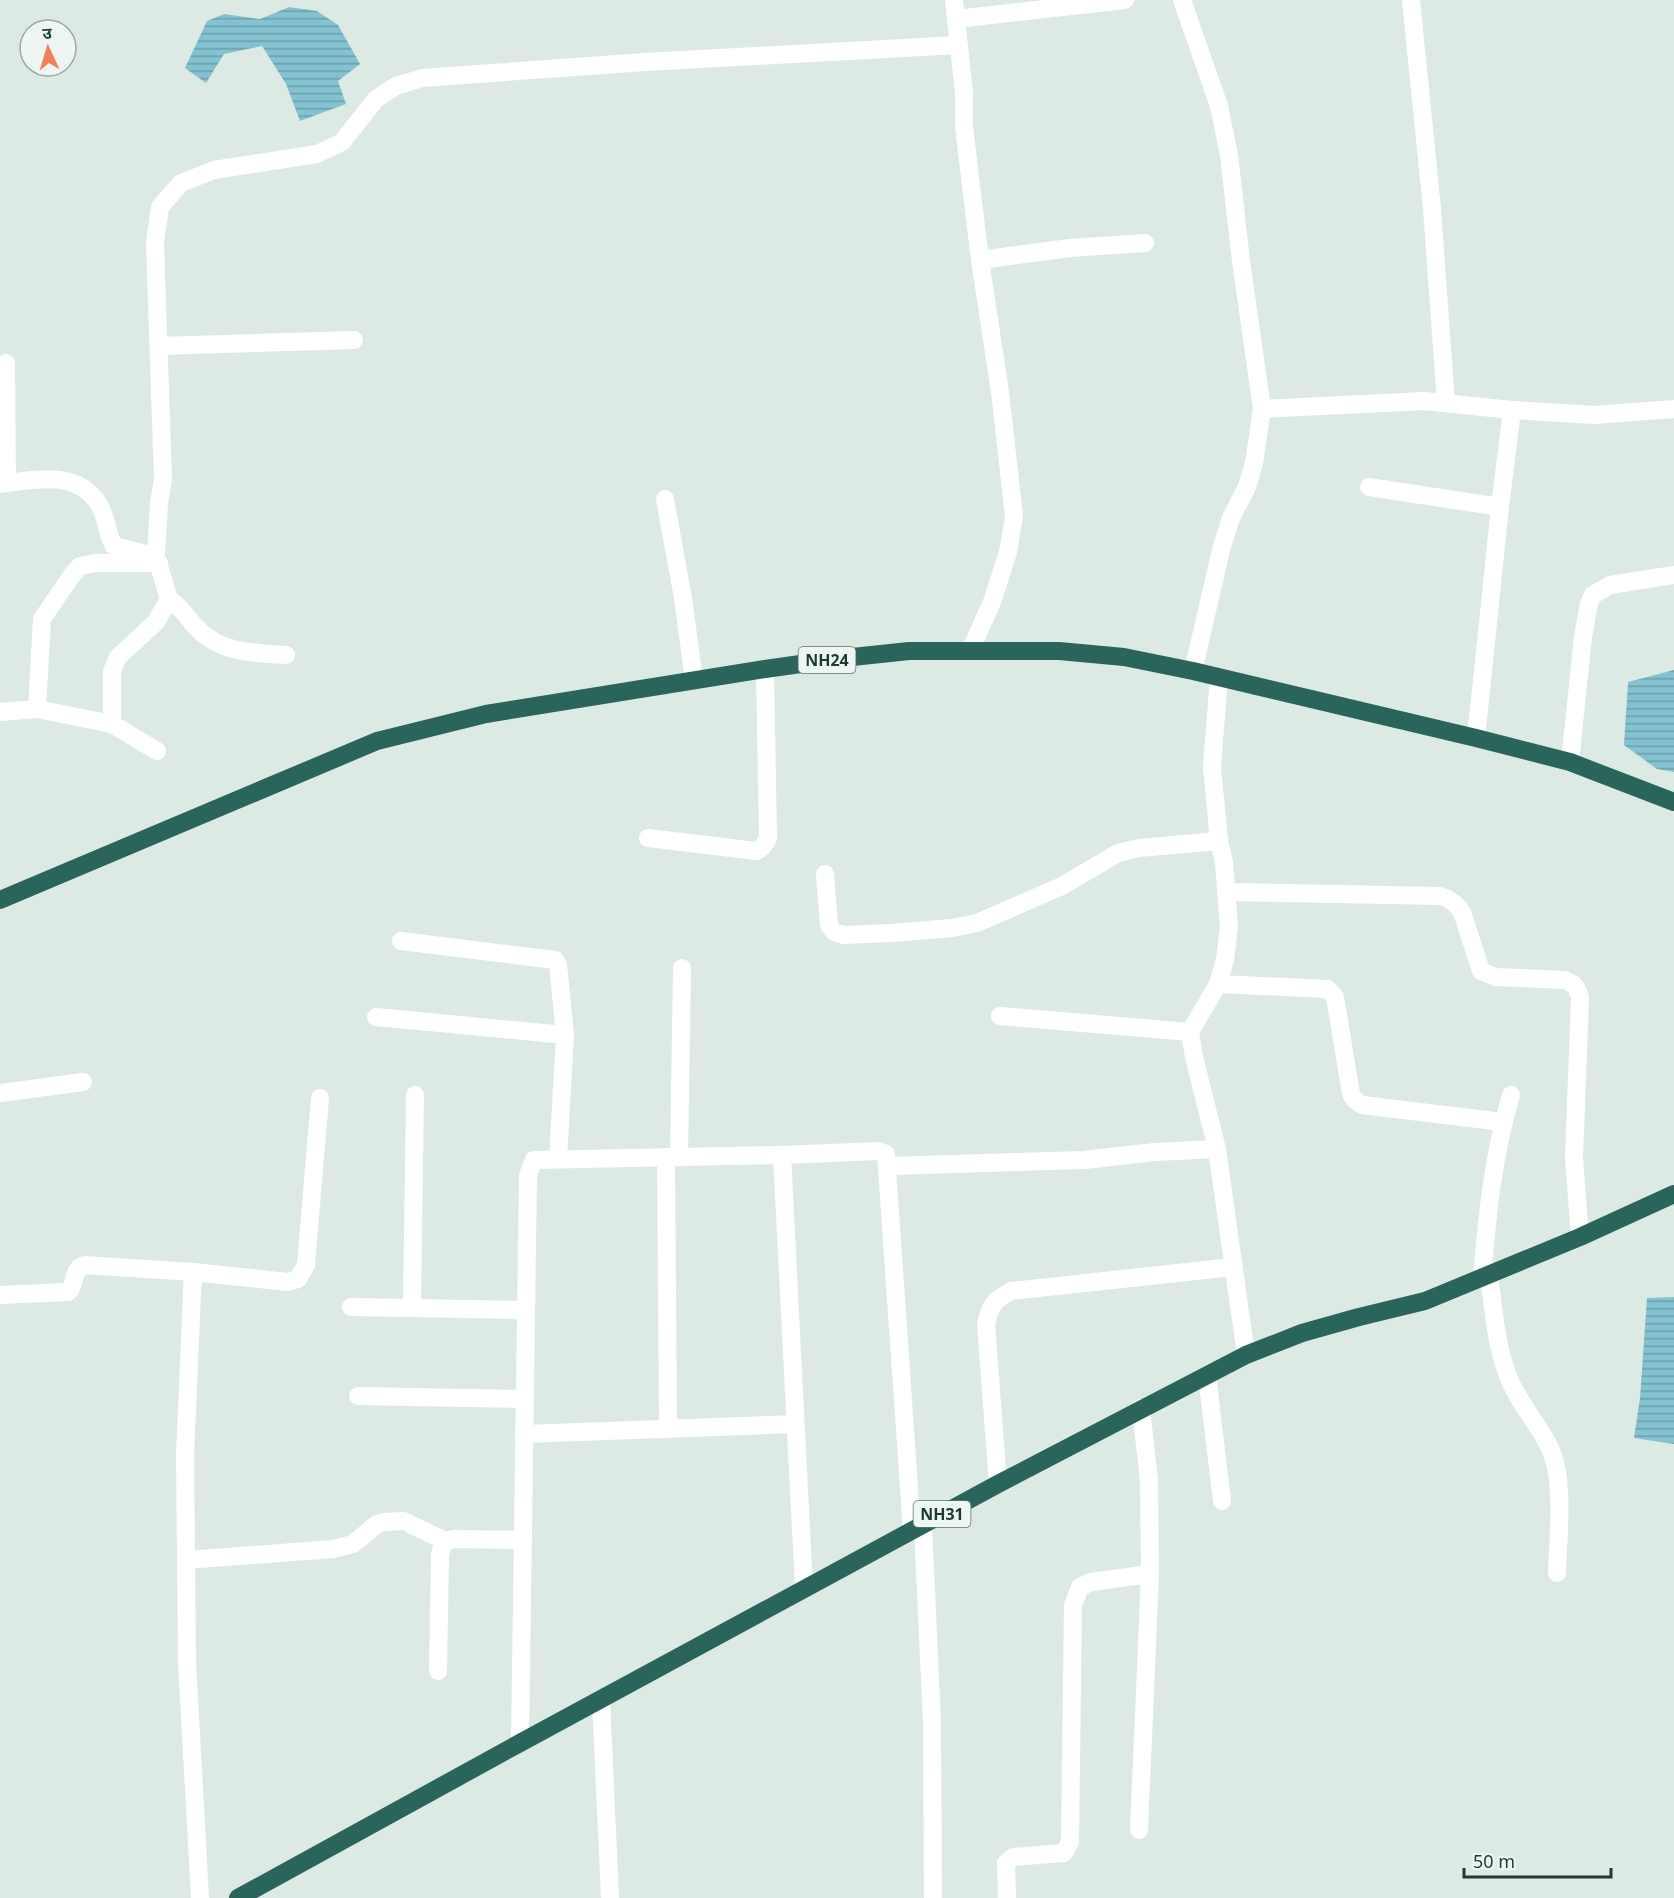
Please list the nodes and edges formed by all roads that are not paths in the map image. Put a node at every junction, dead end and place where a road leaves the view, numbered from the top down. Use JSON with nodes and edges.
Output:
{"nodes":[{"id":1,"x":954,"y":0,"type":"edge"},
{"id":2,"x":1125,"y":0,"type":"edge"},
{"id":3,"x":1182,"y":0,"type":"edge"},
{"id":4,"x":1411,"y":0,"type":"edge"},
{"id":5,"x":956,"y":19,"type":"junction"},
{"id":6,"x":958,"y":45,"type":"junction"},
{"id":7,"x":1145,"y":243,"type":"dead end"},
{"id":8,"x":980,"y":260,"type":"junction"},
{"id":9,"x":354,"y":340,"type":"dead end"},
{"id":10,"x":159,"y":346,"type":"junction"},
{"id":11,"x":6,"y":363,"type":"dead end"},
{"id":12,"x":1446,"y":403,"type":"junction"},
{"id":13,"x":1262,"y":409,"type":"junction"},
{"id":14,"x":1674,"y":409,"type":"edge"},
{"id":15,"x":1512,"y":410,"type":"junction"},
{"id":16,"x":4,"y":483,"type":"edge"},
{"id":17,"x":1369,"y":487,"type":"dead end"},
{"id":18,"x":665,"y":499,"type":"dead end"},
{"id":19,"x":1500,"y":507,"type":"junction"},
{"id":20,"x":158,"y":559,"type":"junction"},
{"id":21,"x":1674,"y":575,"type":"edge"},
{"id":22,"x":169,"y":599,"type":"junction"},
{"id":23,"x":970,"y":651,"type":"junction"},
{"id":24,"x":286,"y":655,"type":"dead end"},
{"id":25,"x":765,"y":669,"type":"junction"},
{"id":26,"x":1193,"y":671,"type":"junction"},
{"id":27,"x":1219,"y":677,"type":"junction"},
{"id":28,"x":694,"y":680,"type":"junction"},
{"id":29,"x":37,"y":709,"type":"junction"},
{"id":30,"x":0,"y":712,"type":"edge"},
{"id":31,"x":112,"y":724,"type":"junction"},
{"id":32,"x":1476,"y":738,"type":"junction"},
{"id":33,"x":157,"y":751,"type":"dead end"},
{"id":34,"x":1570,"y":762,"type":"junction"},
{"id":35,"x":1674,"y":802,"type":"edge"},
{"id":36,"x":648,"y":838,"type":"dead end"},
{"id":37,"x":1219,"y":841,"type":"junction"},
{"id":38,"x":825,"y":874,"type":"dead end"},
{"id":39,"x":1226,"y":892,"type":"junction"},
{"id":40,"x":0,"y":900,"type":"edge"},
{"id":41,"x":401,"y":941,"type":"dead end"},
{"id":42,"x":682,"y":969,"type":"dead end"},
{"id":43,"x":1218,"y":984,"type":"junction"},
{"id":44,"x":1000,"y":1016,"type":"dead end"},
{"id":45,"x":376,"y":1017,"type":"dead end"},
{"id":46,"x":1190,"y":1032,"type":"junction"},
{"id":47,"x":565,"y":1035,"type":"junction"},
{"id":48,"x":82,"y":1082,"type":"dead end"},
{"id":49,"x":0,"y":1093,"type":"edge"},
{"id":50,"x":415,"y":1095,"type":"dead end"},
{"id":51,"x":1510,"y":1095,"type":"dead end"},
{"id":52,"x":320,"y":1098,"type":"dead end"},
{"id":53,"x":1503,"y":1122,"type":"junction"},
{"id":54,"x":1216,"y":1149,"type":"junction"},
{"id":55,"x":782,"y":1155,"type":"junction"},
{"id":56,"x":673,"y":1157,"type":"junction"},
{"id":57,"x":558,"y":1159,"type":"junction"},
{"id":58,"x":888,"y":1166,"type":"junction"},
{"id":59,"x":1674,"y":1194,"type":"edge"},
{"id":60,"x":1580,"y":1237,"type":"junction"},
{"id":61,"x":1233,"y":1267,"type":"junction"},
{"id":62,"x":193,"y":1272,"type":"junction"},
{"id":63,"x":1485,"y":1277,"type":"junction"},
{"id":64,"x":0,"y":1295,"type":"edge"},
{"id":65,"x":351,"y":1307,"type":"dead end"},
{"id":66,"x":412,"y":1308,"type":"junction"},
{"id":67,"x":526,"y":1310,"type":"junction"},
{"id":68,"x":1246,"y":1355,"type":"junction"},
{"id":69,"x":1207,"y":1375,"type":"junction"},
{"id":70,"x":358,"y":1396,"type":"dead end"},
{"id":71,"x":525,"y":1399,"type":"junction"},
{"id":72,"x":1140,"y":1408,"type":"junction"},
{"id":73,"x":795,"y":1424,"type":"junction"},
{"id":74,"x":668,"y":1429,"type":"junction"},
{"id":75,"x":524,"y":1434,"type":"junction"},
{"id":76,"x":998,"y":1484,"type":"junction"},
{"id":77,"x":1222,"y":1501,"type":"dead end"},
{"id":78,"x":918,"y":1528,"type":"junction"},
{"id":79,"x":523,"y":1540,"type":"junction"},
{"id":80,"x":446,"y":1541,"type":"junction"},
{"id":81,"x":186,"y":1560,"type":"junction"},
{"id":82,"x":1557,"y":1573,"type":"dead end"},
{"id":83,"x":1150,"y":1574,"type":"junction"},
{"id":84,"x":804,"y":1589,"type":"junction"},
{"id":85,"x":438,"y":1671,"type":"dead end"},
{"id":86,"x":601,"y":1700,"type":"junction"},
{"id":87,"x":520,"y":1743,"type":"junction"},
{"id":88,"x":1139,"y":1830,"type":"dead end"},
{"id":89,"x":200,"y":1898,"type":"edge"},
{"id":90,"x":238,"y":1898,"type":"edge"},
{"id":91,"x":610,"y":1898,"type":"edge"},
{"id":92,"x":933,"y":1898,"type":"edge"},
{"id":93,"x":1007,"y":1898,"type":"edge"}],
"edges":[{"from":1,"to":5,"type":"street"},
{"from":2,"to":5,"type":"street"},
{"from":3,"to":13,"type":"street"},
{"from":4,"to":12,"type":"street"},
{"from":5,"to":6,"type":"street"},
{"from":6,"to":8,"type":"street"},
{"from":6,"to":10,"type":"street"},
{"from":7,"to":8,"type":"street"},
{"from":8,"to":23,"type":"street"},
{"from":9,"to":10,"type":"street"},
{"from":10,"to":20,"type":"street"},
{"from":11,"to":16,"type":"street"},
{"from":12,"to":13,"type":"street"},
{"from":12,"to":15,"type":"street"},
{"from":13,"to":26,"type":"street"},
{"from":14,"to":15,"type":"street"},
{"from":15,"to":19,"type":"street"},
{"from":16,"to":20,"type":"street"},
{"from":17,"to":19,"type":"street"},
{"from":18,"to":28,"type":"street"},
{"from":19,"to":32,"type":"street"},
{"from":20,"to":22,"type":"street"},
{"from":20,"to":29,"type":"street"},
{"from":21,"to":34,"type":"street"},
{"from":22,"to":24,"type":"street"},
{"from":22,"to":31,"type":"street"},
{"from":23,"to":25,"type":"highway","number":"NH24"},
{"from":23,"to":26,"type":"highway","number":"NH24"},
{"from":25,"to":28,"type":"highway","number":"NH24"},
{"from":25,"to":36,"type":"street"},
{"from":26,"to":27,"type":"highway","number":"NH24"},
{"from":27,"to":32,"type":"highway","number":"NH24"},
{"from":27,"to":37,"type":"street"},
{"from":28,"to":40,"type":"highway","number":"NH24"},
{"from":29,"to":30,"type":"street"},
{"from":29,"to":31,"type":"street"},
{"from":31,"to":33,"type":"street"},
{"from":32,"to":34,"type":"highway","number":"NH24"},
{"from":34,"to":35,"type":"highway","number":"NH24"},
{"from":37,"to":38,"type":"street"},
{"from":37,"to":39,"type":"street"},
{"from":39,"to":43,"type":"street"},
{"from":39,"to":60,"type":"street"},
{"from":41,"to":47,"type":"street"},
{"from":42,"to":56,"type":"street"},
{"from":43,"to":46,"type":"street"},
{"from":43,"to":53,"type":"street"},
{"from":44,"to":46,"type":"street"},
{"from":45,"to":47,"type":"street"},
{"from":46,"to":54,"type":"street"},
{"from":47,"to":57,"type":"street"},
{"from":48,"to":49,"type":"street"},
{"from":50,"to":66,"type":"street"},
{"from":51,"to":53,"type":"street"},
{"from":52,"to":62,"type":"street"},
{"from":53,"to":63,"type":"street"},
{"from":54,"to":58,"type":"street"},
{"from":54,"to":61,"type":"street"},
{"from":55,"to":56,"type":"street"},
{"from":55,"to":58,"type":"street"},
{"from":55,"to":73,"type":"street"},
{"from":56,"to":57,"type":"street"},
{"from":56,"to":74,"type":"street"},
{"from":57,"to":67,"type":"street"},
{"from":58,"to":78,"type":"street"},
{"from":59,"to":60,"type":"highway","number":"NH31"},
{"from":60,"to":63,"type":"highway","number":"NH31"},
{"from":61,"to":68,"type":"street"},
{"from":61,"to":76,"type":"street"},
{"from":62,"to":64,"type":"street"},
{"from":62,"to":81,"type":"street"},
{"from":63,"to":68,"type":"highway","number":"NH31"},
{"from":63,"to":82,"type":"street"},
{"from":65,"to":66,"type":"street"},
{"from":66,"to":67,"type":"street"},
{"from":67,"to":71,"type":"street"},
{"from":68,"to":69,"type":"highway","number":"NH31"},
{"from":69,"to":72,"type":"highway","number":"NH31"},
{"from":69,"to":77,"type":"street"},
{"from":70,"to":71,"type":"street"},
{"from":71,"to":75,"type":"street"},
{"from":72,"to":76,"type":"highway","number":"NH31"},
{"from":72,"to":83,"type":"street"},
{"from":73,"to":74,"type":"street"},
{"from":73,"to":84,"type":"street"},
{"from":74,"to":75,"type":"street"},
{"from":75,"to":79,"type":"street"},
{"from":76,"to":78,"type":"highway","number":"NH31"},
{"from":78,"to":84,"type":"highway","number":"NH31"},
{"from":78,"to":92,"type":"street"},
{"from":79,"to":80,"type":"street"},
{"from":79,"to":87,"type":"street"},
{"from":80,"to":81,"type":"street"},
{"from":80,"to":85,"type":"street"},
{"from":81,"to":89,"type":"street"},
{"from":83,"to":88,"type":"street"},
{"from":83,"to":93,"type":"street"},
{"from":84,"to":86,"type":"highway","number":"NH31"},
{"from":86,"to":87,"type":"highway","number":"NH31"},
{"from":86,"to":91,"type":"street"},
{"from":87,"to":90,"type":"highway","number":"NH31"}]}
